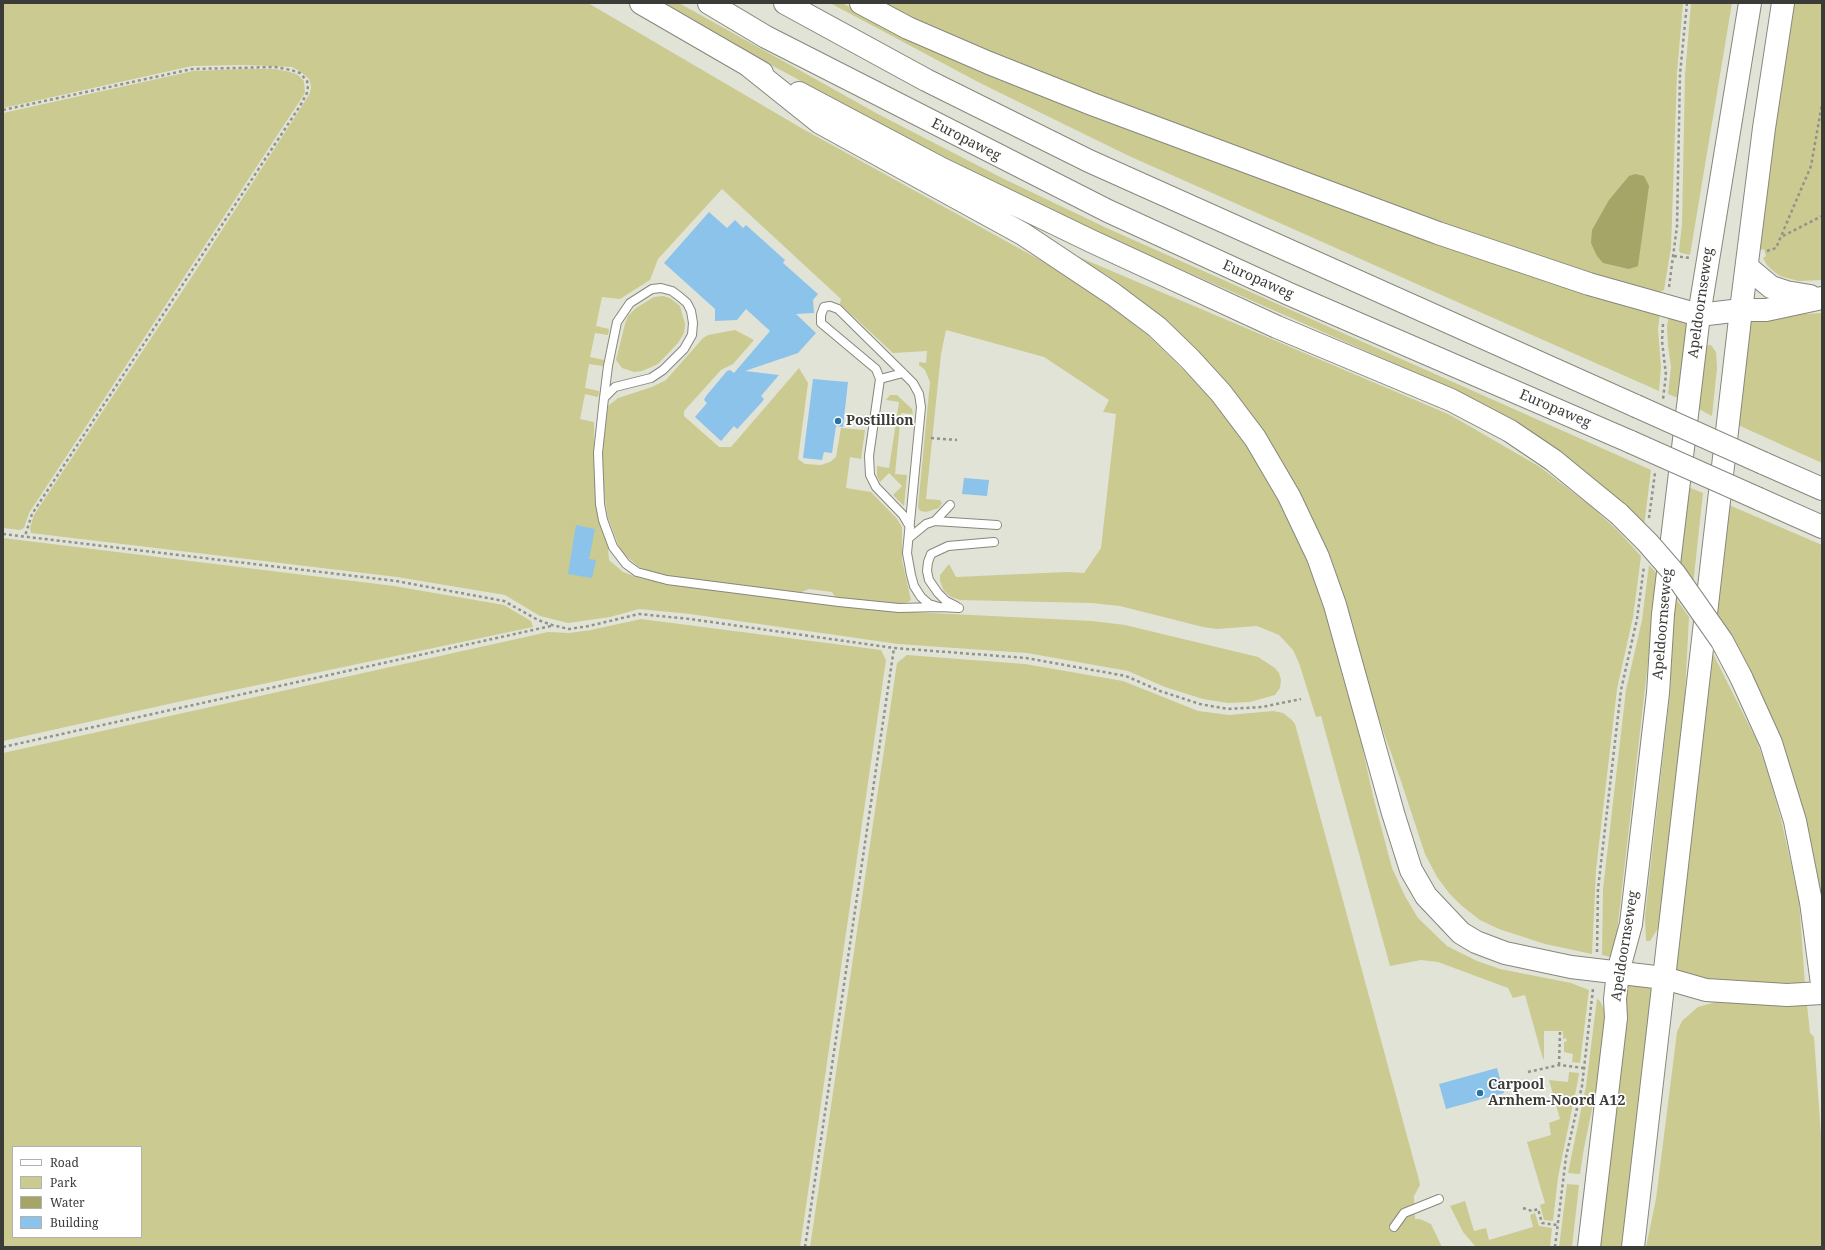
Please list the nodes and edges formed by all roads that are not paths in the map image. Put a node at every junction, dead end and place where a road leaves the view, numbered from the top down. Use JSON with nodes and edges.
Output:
{"nodes":[{"id":1,"x":641,"y":3,"type":"edge"},
{"id":2,"x":709,"y":3,"type":"edge"},
{"id":3,"x":785,"y":3,"type":"edge"},
{"id":4,"x":861,"y":3,"type":"edge"},
{"id":5,"x":1750,"y":3,"type":"edge"},
{"id":6,"x":1784,"y":3,"type":"edge"},
{"id":7,"x":749,"y":66,"type":"junction"},
{"id":8,"x":1747,"y":267,"type":"junction"},
{"id":9,"x":1821,"y":298,"type":"edge"},
{"id":10,"x":1742,"y":310,"type":"junction"},
{"id":11,"x":1699,"y":315,"type":"junction"},
{"id":12,"x":903,"y":373,"type":"junction"},
{"id":13,"x":880,"y":380,"type":"junction"},
{"id":14,"x":604,"y":398,"type":"junction"},
{"id":15,"x":1822,"y":489,"type":"edge"},
{"id":16,"x":950,"y":505,"type":"dead end"},
{"id":17,"x":935,"y":521,"type":"junction"},
{"id":18,"x":997,"y":525,"type":"dead end"},
{"id":19,"x":910,"y":527,"type":"junction"},
{"id":20,"x":1822,"y":527,"type":"edge"},
{"id":21,"x":909,"y":538,"type":"junction"},
{"id":22,"x":994,"y":542,"type":"dead end"},
{"id":23,"x":939,"y":608,"type":"junction"},
{"id":24,"x":1618,"y":972,"type":"junction"},
{"id":25,"x":1664,"y":978,"type":"junction"},
{"id":26,"x":1822,"y":984,"type":"edge"},
{"id":27,"x":1822,"y":993,"type":"edge"},
{"id":28,"x":1439,"y":1200,"type":"dead end"},
{"id":29,"x":1394,"y":1227,"type":"dead end"},
{"id":30,"x":1589,"y":1247,"type":"edge"},
{"id":31,"x":1633,"y":1247,"type":"edge"}],
"edges":[{"from":1,"to":7,"type":"main road"},
{"from":2,"to":20,"type":"main road","name":"Europaweg","bridge":true},
{"from":3,"to":15,"type":"main road","bridge":true},
{"from":4,"to":11,"type":"main road"},
{"from":5,"to":11,"type":"main road","name":"Apeldoornseweg"},
{"from":6,"to":8,"type":"main road"},
{"from":7,"to":24,"type":"main road"},
{"from":7,"to":26,"type":"main road","bridge":true},
{"from":8,"to":9,"type":"main road"},
{"from":8,"to":10,"type":"main road"},
{"from":9,"to":10,"type":"main road"},
{"from":10,"to":11,"type":"main road"},
{"from":10,"to":25,"type":"main road"},
{"from":11,"to":24,"type":"main road","name":"Apeldoornseweg"},
{"from":12,"to":13,"type":"lane"},
{"from":12,"to":13,"type":"lane"},
{"from":12,"to":19,"type":"lane"},
{"from":13,"to":19,"type":"lane"},
{"from":14,"to":14,"type":"lane"},
{"from":14,"to":23,"type":"lane"},
{"from":16,"to":17,"type":"lane"},
{"from":17,"to":18,"type":"lane"},
{"from":17,"to":21,"type":"lane"},
{"from":19,"to":21,"type":"lane"},
{"from":21,"to":23,"type":"lane"},
{"from":22,"to":23,"type":"lane"},
{"from":24,"to":25,"type":"main road"},
{"from":24,"to":30,"type":"main road","name":"Apeldoornseweg"},
{"from":25,"to":27,"type":"main road"},
{"from":25,"to":31,"type":"main road"},
{"from":28,"to":29,"type":"lane"}]}
